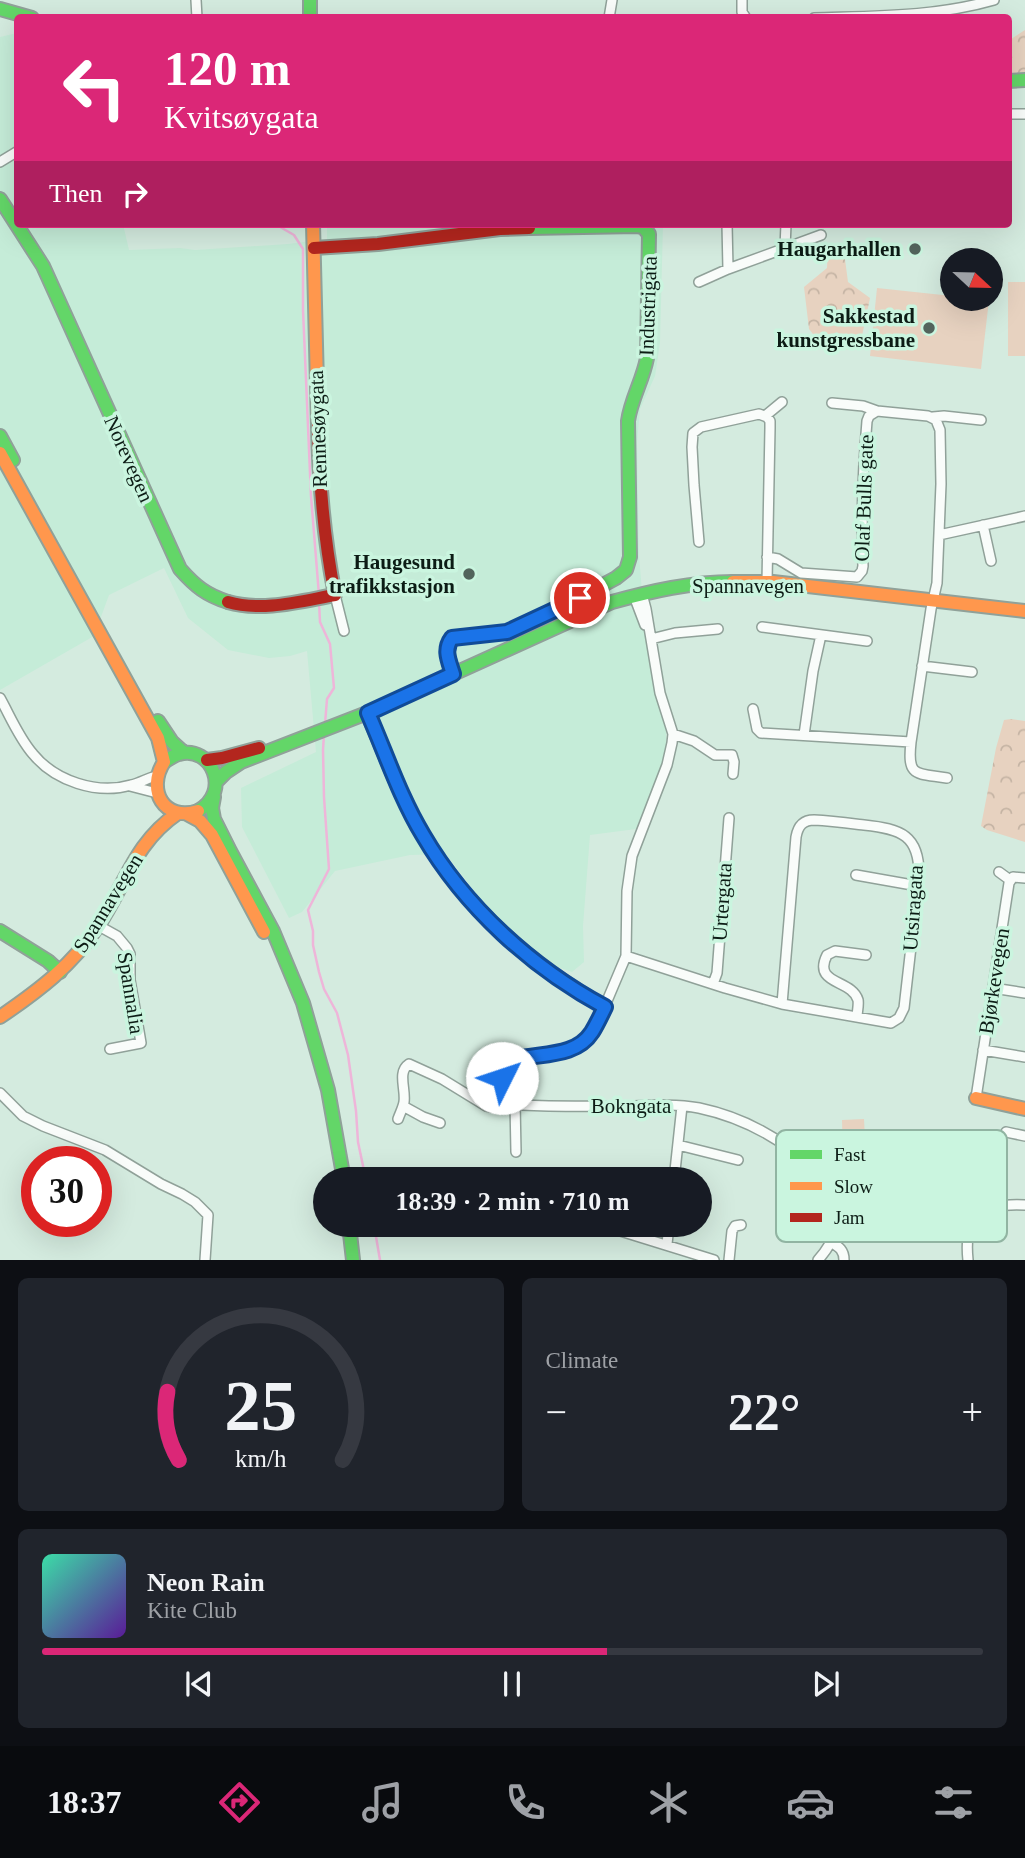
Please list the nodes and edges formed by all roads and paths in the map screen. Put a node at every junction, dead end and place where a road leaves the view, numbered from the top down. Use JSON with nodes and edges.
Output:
{"nodes":[{"id":1,"x":994,"y":0,"type":"edge"},
{"id":2,"x":0,"y":9,"type":"edge"},
{"id":3,"x":18,"y":14,"type":"edge"},
{"id":4,"x":924,"y":14,"type":"edge"},
{"id":5,"x":0,"y":199,"type":"edge"},
{"id":6,"x":14,"y":221,"type":"edge"},
{"id":7,"x":19,"y":228,"type":"edge"},
{"id":8,"x":313,"y":228,"type":"edge"},
{"id":9,"x":546,"y":228,"type":"edge"},
{"id":10,"x":642,"y":228,"type":"edge"},
{"id":11,"x":727,"y":228,"type":"edge"},
{"id":12,"x":786,"y":228,"type":"edge"},
{"id":13,"x":821,"y":235,"type":"dead end"},
{"id":14,"x":314,"y":248,"type":"junction"},
{"id":15,"x":785,"y":248,"type":"junction"},
{"id":16,"x":728,"y":269,"type":"junction"},
{"id":17,"x":699,"y":282,"type":"dead end"},
{"id":18,"x":782,"y":402,"type":"dead end"},
{"id":19,"x":832,"y":402,"type":"dead end"},
{"id":20,"x":877,"y":411,"type":"junction"},
{"id":21,"x":765,"y":416,"type":"junction"},
{"id":22,"x":933,"y":417,"type":"junction"},
{"id":23,"x":981,"y":420,"type":"dead end"},
{"id":24,"x":0,"y":436,"type":"edge"},
{"id":25,"x":0,"y":453,"type":"edge"},
{"id":26,"x":1025,"y":516,"type":"edge"},
{"id":27,"x":983,"y":525,"type":"junction"},
{"id":28,"x":939,"y":535,"type":"junction"},
{"id":29,"x":699,"y":542,"type":"dead end"},
{"id":30,"x":766,"y":557,"type":"junction"},
{"id":31,"x":991,"y":561,"type":"dead end"},
{"id":32,"x":767,"y":582,"type":"junction"},
{"id":33,"x":335,"y":595,"type":"junction"},
{"id":34,"x":638,"y":595,"type":"junction"},
{"id":35,"x":933,"y":600,"type":"junction"},
{"id":36,"x":1025,"y":611,"type":"edge"},
{"id":37,"x":762,"y":627,"type":"dead end"},
{"id":38,"x":718,"y":629,"type":"dead end"},
{"id":39,"x":344,"y":631,"type":"dead end"},
{"id":40,"x":821,"y":635,"type":"junction"},
{"id":41,"x":651,"y":639,"type":"junction"},
{"id":42,"x":867,"y":640,"type":"dead end"},
{"id":43,"x":922,"y":666,"type":"junction"},
{"id":44,"x":972,"y":672,"type":"dead end"},
{"id":45,"x":453,"y":674,"type":"junction"},
{"id":46,"x":0,"y":698,"type":"edge"},
{"id":47,"x":753,"y":709,"type":"dead end"},
{"id":48,"x":368,"y":713,"type":"junction"},
{"id":49,"x":673,"y":734,"type":"junction"},
{"id":50,"x":804,"y":735,"type":"junction"},
{"id":51,"x":911,"y":742,"type":"junction"},
{"id":52,"x":290,"y":743,"type":"junction"},
{"id":53,"x":183,"y":752,"type":"junction"},
{"id":54,"x":207,"y":760,"type":"junction"},
{"id":55,"x":164,"y":762,"type":"junction"},
{"id":56,"x":733,"y":774,"type":"dead end"},
{"id":57,"x":156,"y":776,"type":"junction"},
{"id":58,"x":947,"y":778,"type":"dead end"},
{"id":59,"x":217,"y":781,"type":"junction"},
{"id":60,"x":130,"y":786,"type":"junction"},
{"id":61,"x":214,"y":795,"type":"junction"},
{"id":62,"x":160,"y":798,"type":"junction"},
{"id":63,"x":183,"y":813,"type":"junction"},
{"id":64,"x":729,"y":818,"type":"dead end"},
{"id":65,"x":148,"y":839,"type":"junction"},
{"id":66,"x":999,"y":872,"type":"dead end"},
{"id":67,"x":856,"y":875,"type":"dead end"},
{"id":68,"x":1025,"y":878,"type":"edge"},
{"id":69,"x":1010,"y":880,"type":"junction"},
{"id":70,"x":918,"y":886,"type":"junction"},
{"id":71,"x":99,"y":926,"type":"junction"},
{"id":72,"x":0,"y":931,"type":"edge"},
{"id":73,"x":626,"y":956,"type":"junction"},
{"id":74,"x":866,"y":956,"type":"dead end"},
{"id":75,"x":60,"y":972,"type":"junction"},
{"id":76,"x":713,"y":984,"type":"junction"},
{"id":77,"x":993,"y":988,"type":"junction"},
{"id":78,"x":1025,"y":993,"type":"edge"},
{"id":79,"x":782,"y":1004,"type":"junction"},
{"id":80,"x":605,"y":1007,"type":"junction"},
{"id":81,"x":0,"y":1017,"type":"edge"},
{"id":82,"x":857,"y":1017,"type":"junction"},
{"id":83,"x":110,"y":1049,"type":"dead end"},
{"id":84,"x":984,"y":1050,"type":"junction"},
{"id":85,"x":1025,"y":1057,"type":"edge"},
{"id":86,"x":0,"y":1093,"type":"edge"},
{"id":87,"x":976,"y":1098,"type":"joint"},
{"id":88,"x":512,"y":1101,"type":"junction"},
{"id":89,"x":403,"y":1106,"type":"junction"},
{"id":90,"x":682,"y":1106,"type":"junction"},
{"id":91,"x":1025,"y":1109,"type":"edge"},
{"id":92,"x":398,"y":1119,"type":"dead end"},
{"id":93,"x":440,"y":1124,"type":"dead end"},
{"id":94,"x":1007,"y":1132,"type":"edge"},
{"id":95,"x":1025,"y":1136,"type":"edge"},
{"id":96,"x":776,"y":1139,"type":"edge"},
{"id":97,"x":678,"y":1145,"type":"junction"},
{"id":98,"x":516,"y":1152,"type":"dead end"},
{"id":99,"x":737,"y":1160,"type":"dead end"},
{"id":100,"x":334,"y":1167,"type":"edge"},
{"id":101,"x":342,"y":1167,"type":"edge"},
{"id":102,"x":675,"y":1167,"type":"edge"},
{"id":103,"x":1007,"y":1205,"type":"edge"},
{"id":104,"x":1025,"y":1205,"type":"edge"},
{"id":105,"x":741,"y":1226,"type":"dead end"},
{"id":106,"x":343,"y":1237,"type":"edge"},
{"id":107,"x":350,"y":1237,"type":"edge"},
{"id":108,"x":643,"y":1237,"type":"edge"},
{"id":109,"x":668,"y":1237,"type":"edge"},
{"id":110,"x":832,"y":1243,"type":"joint"},
{"id":111,"x":667,"y":1244,"type":"junction"},
{"id":112,"x":205,"y":1259,"type":"edge"},
{"id":113,"x":346,"y":1259,"type":"edge"},
{"id":114,"x":353,"y":1259,"type":"edge"},
{"id":115,"x":714,"y":1259,"type":"edge"},
{"id":116,"x":729,"y":1259,"type":"edge"},
{"id":117,"x":818,"y":1259,"type":"edge"},
{"id":118,"x":844,"y":1259,"type":"edge"}],
"edges":[{"from":1,"to":4,"type":"street"},
{"from":2,"to":3,"type":"main road"},
{"from":5,"to":6,"type":"main road","name":"Norevegen"},
{"from":7,"to":33,"type":"main road","name":"Norevegen"},
{"from":8,"to":14,"type":"main road","name":"Rennesøygata"},
{"from":9,"to":14,"type":"main road","name":"Industrigata"},
{"from":10,"to":45,"type":"main road","name":"Industrigata"},
{"from":11,"to":16,"type":"street"},
{"from":12,"to":15,"type":"street"},
{"from":13,"to":15,"type":"street"},
{"from":14,"to":33,"type":"main road","name":"Rennesøygata"},
{"from":15,"to":16,"type":"street"},
{"from":16,"to":17,"type":"street"},
{"from":18,"to":21,"type":"street"},
{"from":19,"to":20,"type":"street","name":"Olaf Bulls gate"},
{"from":20,"to":22,"type":"street","name":"Olaf Bulls gate"},
{"from":20,"to":30,"type":"street","name":"Olaf Bulls gate"},
{"from":21,"to":29,"type":"street"},
{"from":21,"to":30,"type":"street"},
{"from":22,"to":23,"type":"street","name":"Olaf Bulls gate"},
{"from":22,"to":28,"type":"street"},
{"from":24,"to":53,"type":"main road"},
{"from":25,"to":55,"type":"main road"},
{"from":26,"to":27,"type":"street"},
{"from":27,"to":28,"type":"street"},
{"from":27,"to":31,"type":"street"},
{"from":28,"to":35,"type":"street"},
{"from":30,"to":32,"type":"street"},
{"from":32,"to":34,"type":"main road","name":"Spannavegen"},
{"from":32,"to":35,"type":"main road","name":"Spannavegen"},
{"from":33,"to":39,"type":"street","name":"Rennesøygata"},
{"from":34,"to":41,"type":"street"},
{"from":34,"to":45,"type":"main road","name":"Spannavegen"},
{"from":35,"to":36,"type":"main road","name":"Spannavegen"},
{"from":35,"to":43,"type":"street"},
{"from":37,"to":40,"type":"street"},
{"from":38,"to":41,"type":"street"},
{"from":40,"to":42,"type":"street"},
{"from":40,"to":50,"type":"street"},
{"from":41,"to":49,"type":"street"},
{"from":43,"to":44,"type":"street"},
{"from":43,"to":51,"type":"street"},
{"from":45,"to":48,"type":"main road","name":"Spannavegen"},
{"from":46,"to":60,"type":"street"},
{"from":47,"to":50,"type":"street"},
{"from":48,"to":52,"type":"main road","name":"Spannavegen"},
{"from":48,"to":80,"type":"main road"},
{"from":49,"to":56,"type":"street"},
{"from":49,"to":73,"type":"street"},
{"from":50,"to":51,"type":"street"},
{"from":51,"to":58,"type":"street"},
{"from":52,"to":54,"type":"main road"},
{"from":52,"to":59,"type":"main road"},
{"from":53,"to":54,"type":"main road"},
{"from":53,"to":55,"type":"main road"},
{"from":54,"to":59,"type":"main road"},
{"from":55,"to":57,"type":"main road"},
{"from":57,"to":60,"type":"street"},
{"from":57,"to":62,"type":"main road"},
{"from":59,"to":61,"type":"main road"},
{"from":60,"to":62,"type":"street"},
{"from":61,"to":63,"type":"main road"},
{"from":61,"to":101,"type":"main road"},
{"from":62,"to":63,"type":"main road"},
{"from":62,"to":65,"type":"main road","name":"Spannavegen"},
{"from":63,"to":65,"type":"main road","name":"Spannavegen"},
{"from":63,"to":100,"type":"main road"},
{"from":64,"to":76,"type":"street","name":"Urtergata"},
{"from":65,"to":71,"type":"main road","name":"Spannavegen"},
{"from":66,"to":69,"type":"street"},
{"from":67,"to":70,"type":"street"},
{"from":68,"to":69,"type":"street"},
{"from":69,"to":77,"type":"street","name":"Bjørkevegen"},
{"from":70,"to":79,"type":"street","name":"Utsiragata"},
{"from":70,"to":82,"type":"street","name":"Utsiragata"},
{"from":71,"to":75,"type":"main road","name":"Spannavegen"},
{"from":71,"to":83,"type":"street","name":"Spannalia"},
{"from":72,"to":75,"type":"main road"},
{"from":73,"to":76,"type":"street","name":"Utsiragata"},
{"from":73,"to":80,"type":"street"},
{"from":74,"to":82,"type":"street"},
{"from":75,"to":81,"type":"main road","name":"Spannavegen"},
{"from":76,"to":79,"type":"street","name":"Utsiragata"},
{"from":77,"to":78,"type":"street"},
{"from":77,"to":84,"type":"street","name":"Bjørkevegen"},
{"from":79,"to":82,"type":"street","name":"Utsiragata"},
{"from":80,"to":88,"type":"street"},
{"from":84,"to":85,"type":"street"},
{"from":84,"to":87,"type":"street","name":"Bjørkevegen"},
{"from":86,"to":112,"type":"street"},
{"from":87,"to":91,"type":"main road"},
{"from":88,"to":89,"type":"street","name":"Bokngata"},
{"from":88,"to":90,"type":"street","name":"Bokngata"},
{"from":88,"to":98,"type":"street"},
{"from":89,"to":92,"type":"street"},
{"from":89,"to":93,"type":"street"},
{"from":90,"to":96,"type":"street","name":"Bokngata"},
{"from":90,"to":97,"type":"street"},
{"from":94,"to":95,"type":"street"},
{"from":97,"to":99,"type":"street"},
{"from":97,"to":102,"type":"street"},
{"from":103,"to":104,"type":"street"},
{"from":105,"to":116,"type":"street"},
{"from":106,"to":113,"type":"main road"},
{"from":107,"to":114,"type":"main road"},
{"from":108,"to":111,"type":"street"},
{"from":109,"to":111,"type":"street"},
{"from":110,"to":117,"type":"street"},
{"from":110,"to":118,"type":"street"},
{"from":111,"to":115,"type":"street"}]}
